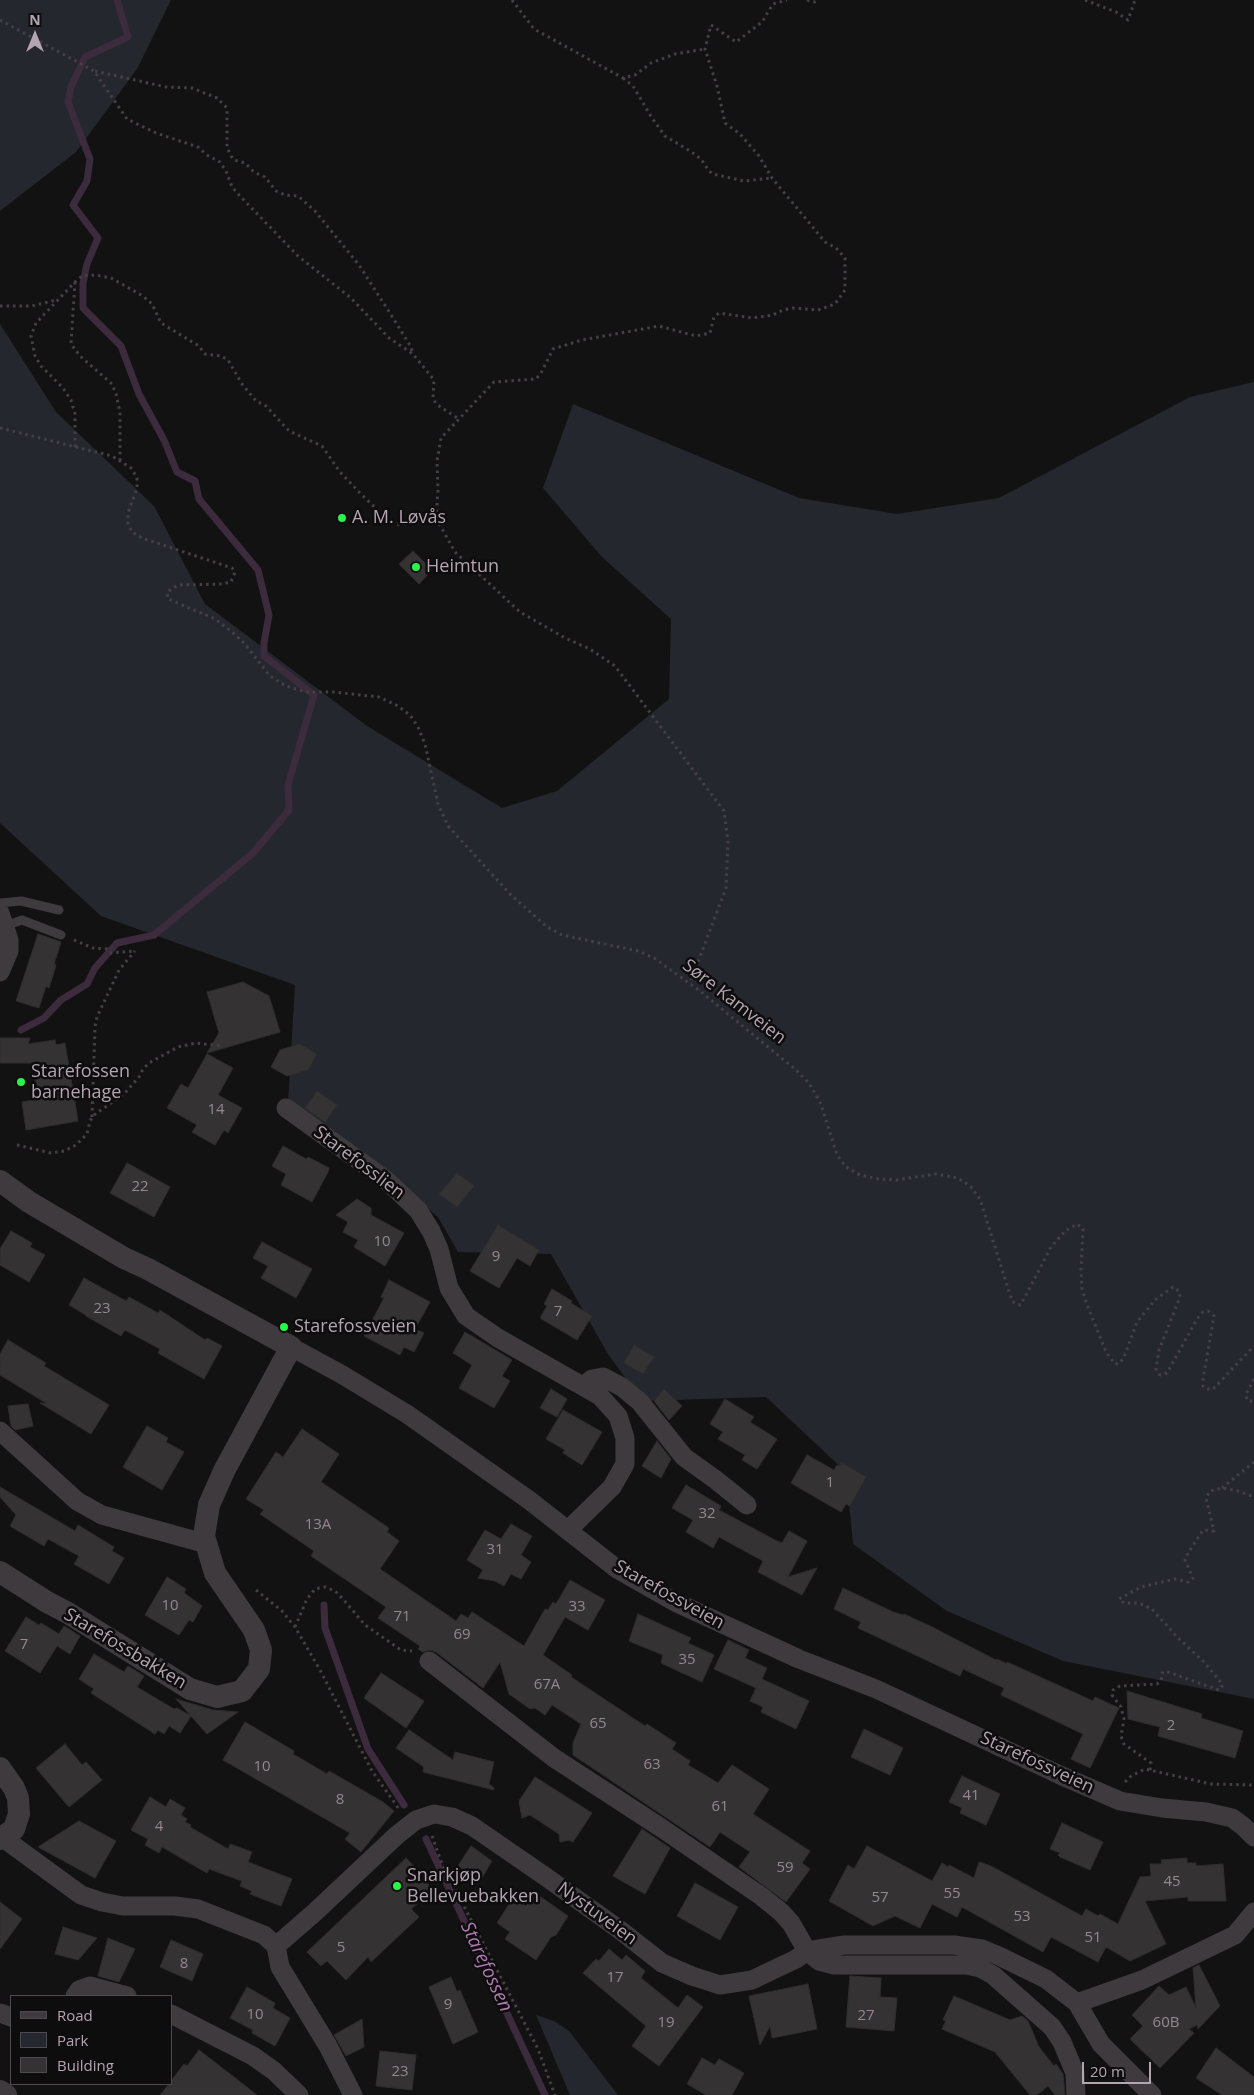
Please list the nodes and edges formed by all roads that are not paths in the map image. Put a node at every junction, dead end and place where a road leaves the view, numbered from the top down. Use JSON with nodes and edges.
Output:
{"nodes":[{"id":1,"x":0,"y":903,"type":"edge"},
{"id":2,"x":59,"y":910,"type":"dead end"},
{"id":3,"x":3,"y":920,"type":"edge"},
{"id":4,"x":61,"y":935,"type":"road end"},
{"id":5,"x":0,"y":972,"type":"edge"},
{"id":6,"x":286,"y":1108,"type":"dead end"},
{"id":7,"x":0,"y":1181,"type":"edge"},
{"id":8,"x":291,"y":1347,"type":"junction"},
{"id":9,"x":584,"y":1386,"type":"junction"},
{"id":10,"x":0,"y":1431,"type":"edge"},
{"id":11,"x":747,"y":1505,"type":"dead end"},
{"id":12,"x":568,"y":1530,"type":"junction"},
{"id":13,"x":206,"y":1544,"type":"junction"},
{"id":14,"x":0,"y":1572,"type":"edge"},
{"id":15,"x":429,"y":1662,"type":"dead end"},
{"id":16,"x":0,"y":1768,"type":"edge"},
{"id":17,"x":1254,"y":1837,"type":"edge"},
{"id":18,"x":1,"y":1839,"type":"edge"},
{"id":19,"x":1254,"y":1912,"type":"edge"},
{"id":20,"x":276,"y":1946,"type":"junction"},
{"id":21,"x":807,"y":1951,"type":"junction"},
{"id":22,"x":76,"y":1995,"type":"edge"},
{"id":23,"x":123,"y":1995,"type":"edge"},
{"id":24,"x":1077,"y":2003,"type":"junction"},
{"id":25,"x":172,"y":2015,"type":"edge"},
{"id":26,"x":0,"y":2091,"type":"edge"},
{"id":27,"x":6,"y":2095,"type":"edge"},
{"id":28,"x":299,"y":2095,"type":"edge"},
{"id":29,"x":354,"y":2095,"type":"edge"},
{"id":30,"x":1076,"y":2095,"type":"edge"},
{"id":31,"x":1152,"y":2095,"type":"edge"}],
"edges":[{"from":1,"to":2,"type":"lane"},
{"from":3,"to":4,"type":"lane"},
{"from":3,"to":5,"type":"street"},
{"from":6,"to":9,"type":"street","name":"Starefosslien"},
{"from":7,"to":8,"type":"street","name":"Starefossveien"},
{"from":8,"to":12,"type":"street","name":"Starefossveien"},
{"from":8,"to":13,"type":"street","name":"Starefossbakken"},
{"from":9,"to":11,"type":"street"},
{"from":9,"to":12,"type":"street","name":"Starefosslien"},
{"from":10,"to":13,"type":"street"},
{"from":12,"to":17,"type":"street","name":"Starefossveien"},
{"from":13,"to":14,"type":"street","name":"Starefossbakken"},
{"from":15,"to":21,"type":"street"},
{"from":16,"to":18,"type":"street"},
{"from":18,"to":20,"type":"street"},
{"from":19,"to":24,"type":"street"},
{"from":20,"to":21,"type":"street","name":"Nystuveien"},
{"from":20,"to":29,"type":"street"},
{"from":21,"to":24,"type":"street"},
{"from":21,"to":30,"type":"street"},
{"from":22,"to":23,"type":"street"},
{"from":24,"to":31,"type":"street"},
{"from":25,"to":28,"type":"street"},
{"from":26,"to":27,"type":"street"}]}
